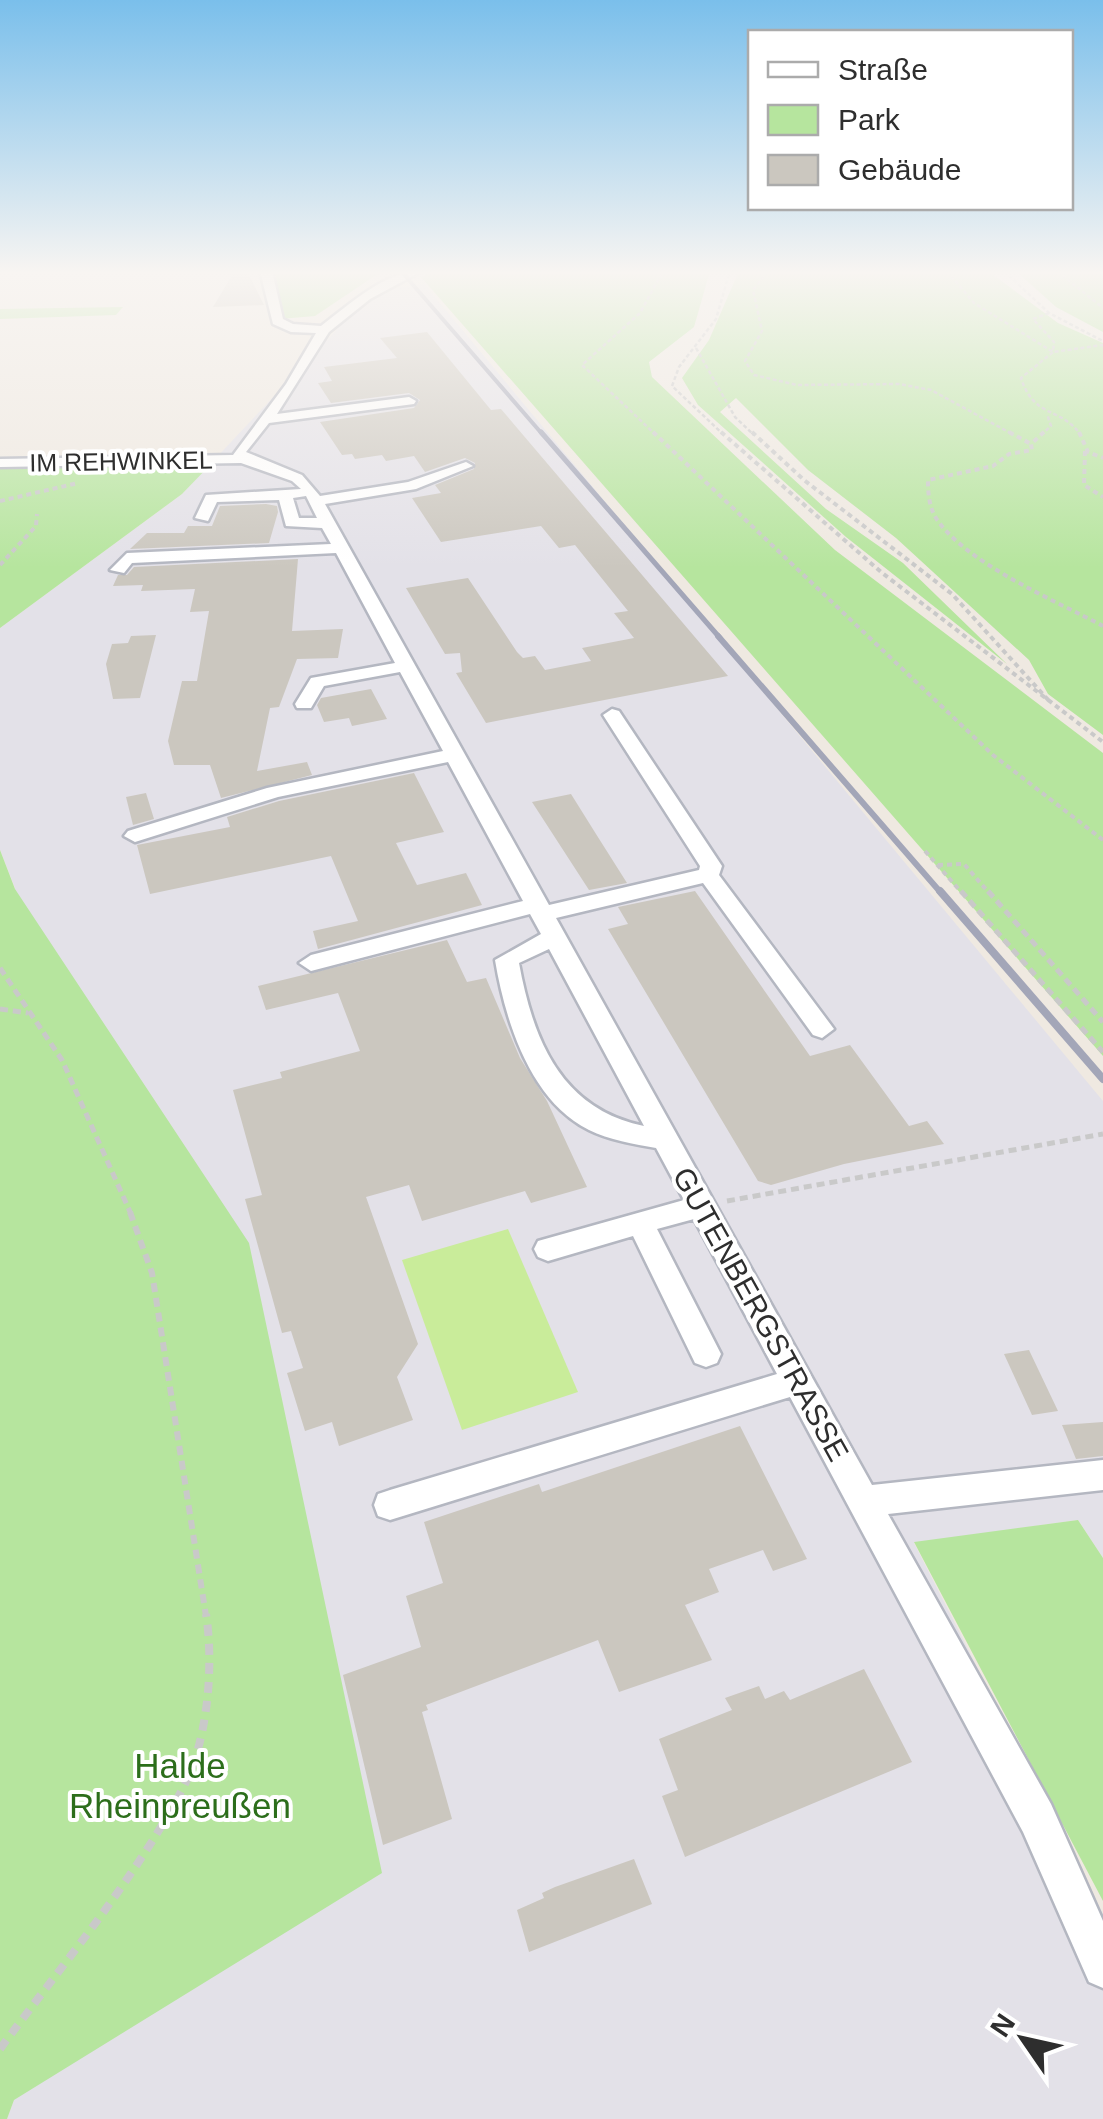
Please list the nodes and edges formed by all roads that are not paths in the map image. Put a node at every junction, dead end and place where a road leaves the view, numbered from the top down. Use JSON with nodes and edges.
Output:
{"nodes":[{"id":1,"x":301,"y":370,"type":"edge"},
{"id":2,"x":409,"y":401,"type":"dead end"},
{"id":3,"x":266,"y":420,"type":"junction"},
{"id":4,"x":242,"y":459,"type":"junction"},
{"id":5,"x":0,"y":463,"type":"edge"},
{"id":6,"x":466,"y":466,"type":"dead end"},
{"id":7,"x":285,"y":495,"type":"junction"},
{"id":8,"x":313,"y":497,"type":"junction"},
{"id":9,"x":203,"y":518,"type":"dead end"},
{"id":10,"x":327,"y":523,"type":"junction"},
{"id":11,"x":341,"y":548,"type":"junction"},
{"id":12,"x":118,"y":570,"type":"dead end"},
{"id":13,"x":406,"y":666,"type":"junction"},
{"id":14,"x":304,"y":704,"type":"dead end"},
{"id":15,"x":612,"y":715,"type":"dead end"},
{"id":16,"x":454,"y":755,"type":"junction"},
{"id":17,"x":135,"y":836,"type":"dead end"},
{"id":18,"x":708,"y":875,"type":"junction"},
{"id":19,"x":544,"y":919,"type":"junction"},
{"id":20,"x":311,"y":962,"type":"dead end"},
{"id":21,"x":822,"y":1028,"type":"dead end"},
{"id":22,"x":665,"y":1140,"type":"junction"},
{"id":23,"x":701,"y":1206,"type":"junction"},
{"id":24,"x":640,"y":1223,"type":"junction"},
{"id":25,"x":548,"y":1249,"type":"dead end"},
{"id":26,"x":706,"y":1354,"type":"dead end"},
{"id":27,"x":799,"y":1381,"type":"junction"},
{"id":28,"x":1103,"y":1476,"type":"edge"},
{"id":29,"x":865,"y":1501,"type":"junction"},
{"id":30,"x":390,"y":1505,"type":"dead end"},
{"id":31,"x":1103,"y":1968,"type":"edge"}],
"edges":[{"from":1,"to":3,"type":"street"},
{"from":2,"to":3,"type":"street"},
{"from":3,"to":4,"type":"street"},
{"from":4,"to":5,"type":"street","name":"IM REHWINKEL"},
{"from":4,"to":8,"type":"street"},
{"from":6,"to":8,"type":"street"},
{"from":7,"to":8,"type":"street"},
{"from":7,"to":9,"type":"street"},
{"from":7,"to":10,"type":"street"},
{"from":8,"to":10,"type":"street","name":"GUTENBERGSTRASSE"},
{"from":10,"to":11,"type":"street","name":"GUTENBERGSTRASSE"},
{"from":11,"to":12,"type":"street"},
{"from":11,"to":13,"type":"street","name":"GUTENBERGSTRASSE"},
{"from":13,"to":14,"type":"street"},
{"from":13,"to":16,"type":"street","name":"GUTENBERGSTRASSE"},
{"from":15,"to":18,"type":"street"},
{"from":16,"to":17,"type":"street"},
{"from":16,"to":19,"type":"street","name":"GUTENBERGSTRASSE"},
{"from":18,"to":19,"type":"street"},
{"from":18,"to":21,"type":"street"},
{"from":19,"to":20,"type":"street"},
{"from":19,"to":22,"type":"street","name":"GUTENBERGSTRASSE"},
{"from":19,"to":22,"type":"street"},
{"from":22,"to":23,"type":"street","name":"GUTENBERGSTRASSE"},
{"from":23,"to":24,"type":"street"},
{"from":23,"to":27,"type":"street","name":"GUTENBERGSTRASSE"},
{"from":24,"to":25,"type":"street"},
{"from":24,"to":26,"type":"street"},
{"from":27,"to":29,"type":"street","name":"GUTENBERGSTRASSE"},
{"from":27,"to":30,"type":"street"},
{"from":28,"to":29,"type":"street"},
{"from":29,"to":31,"type":"street","name":"GUTENBERGSTRASSE"}]}
